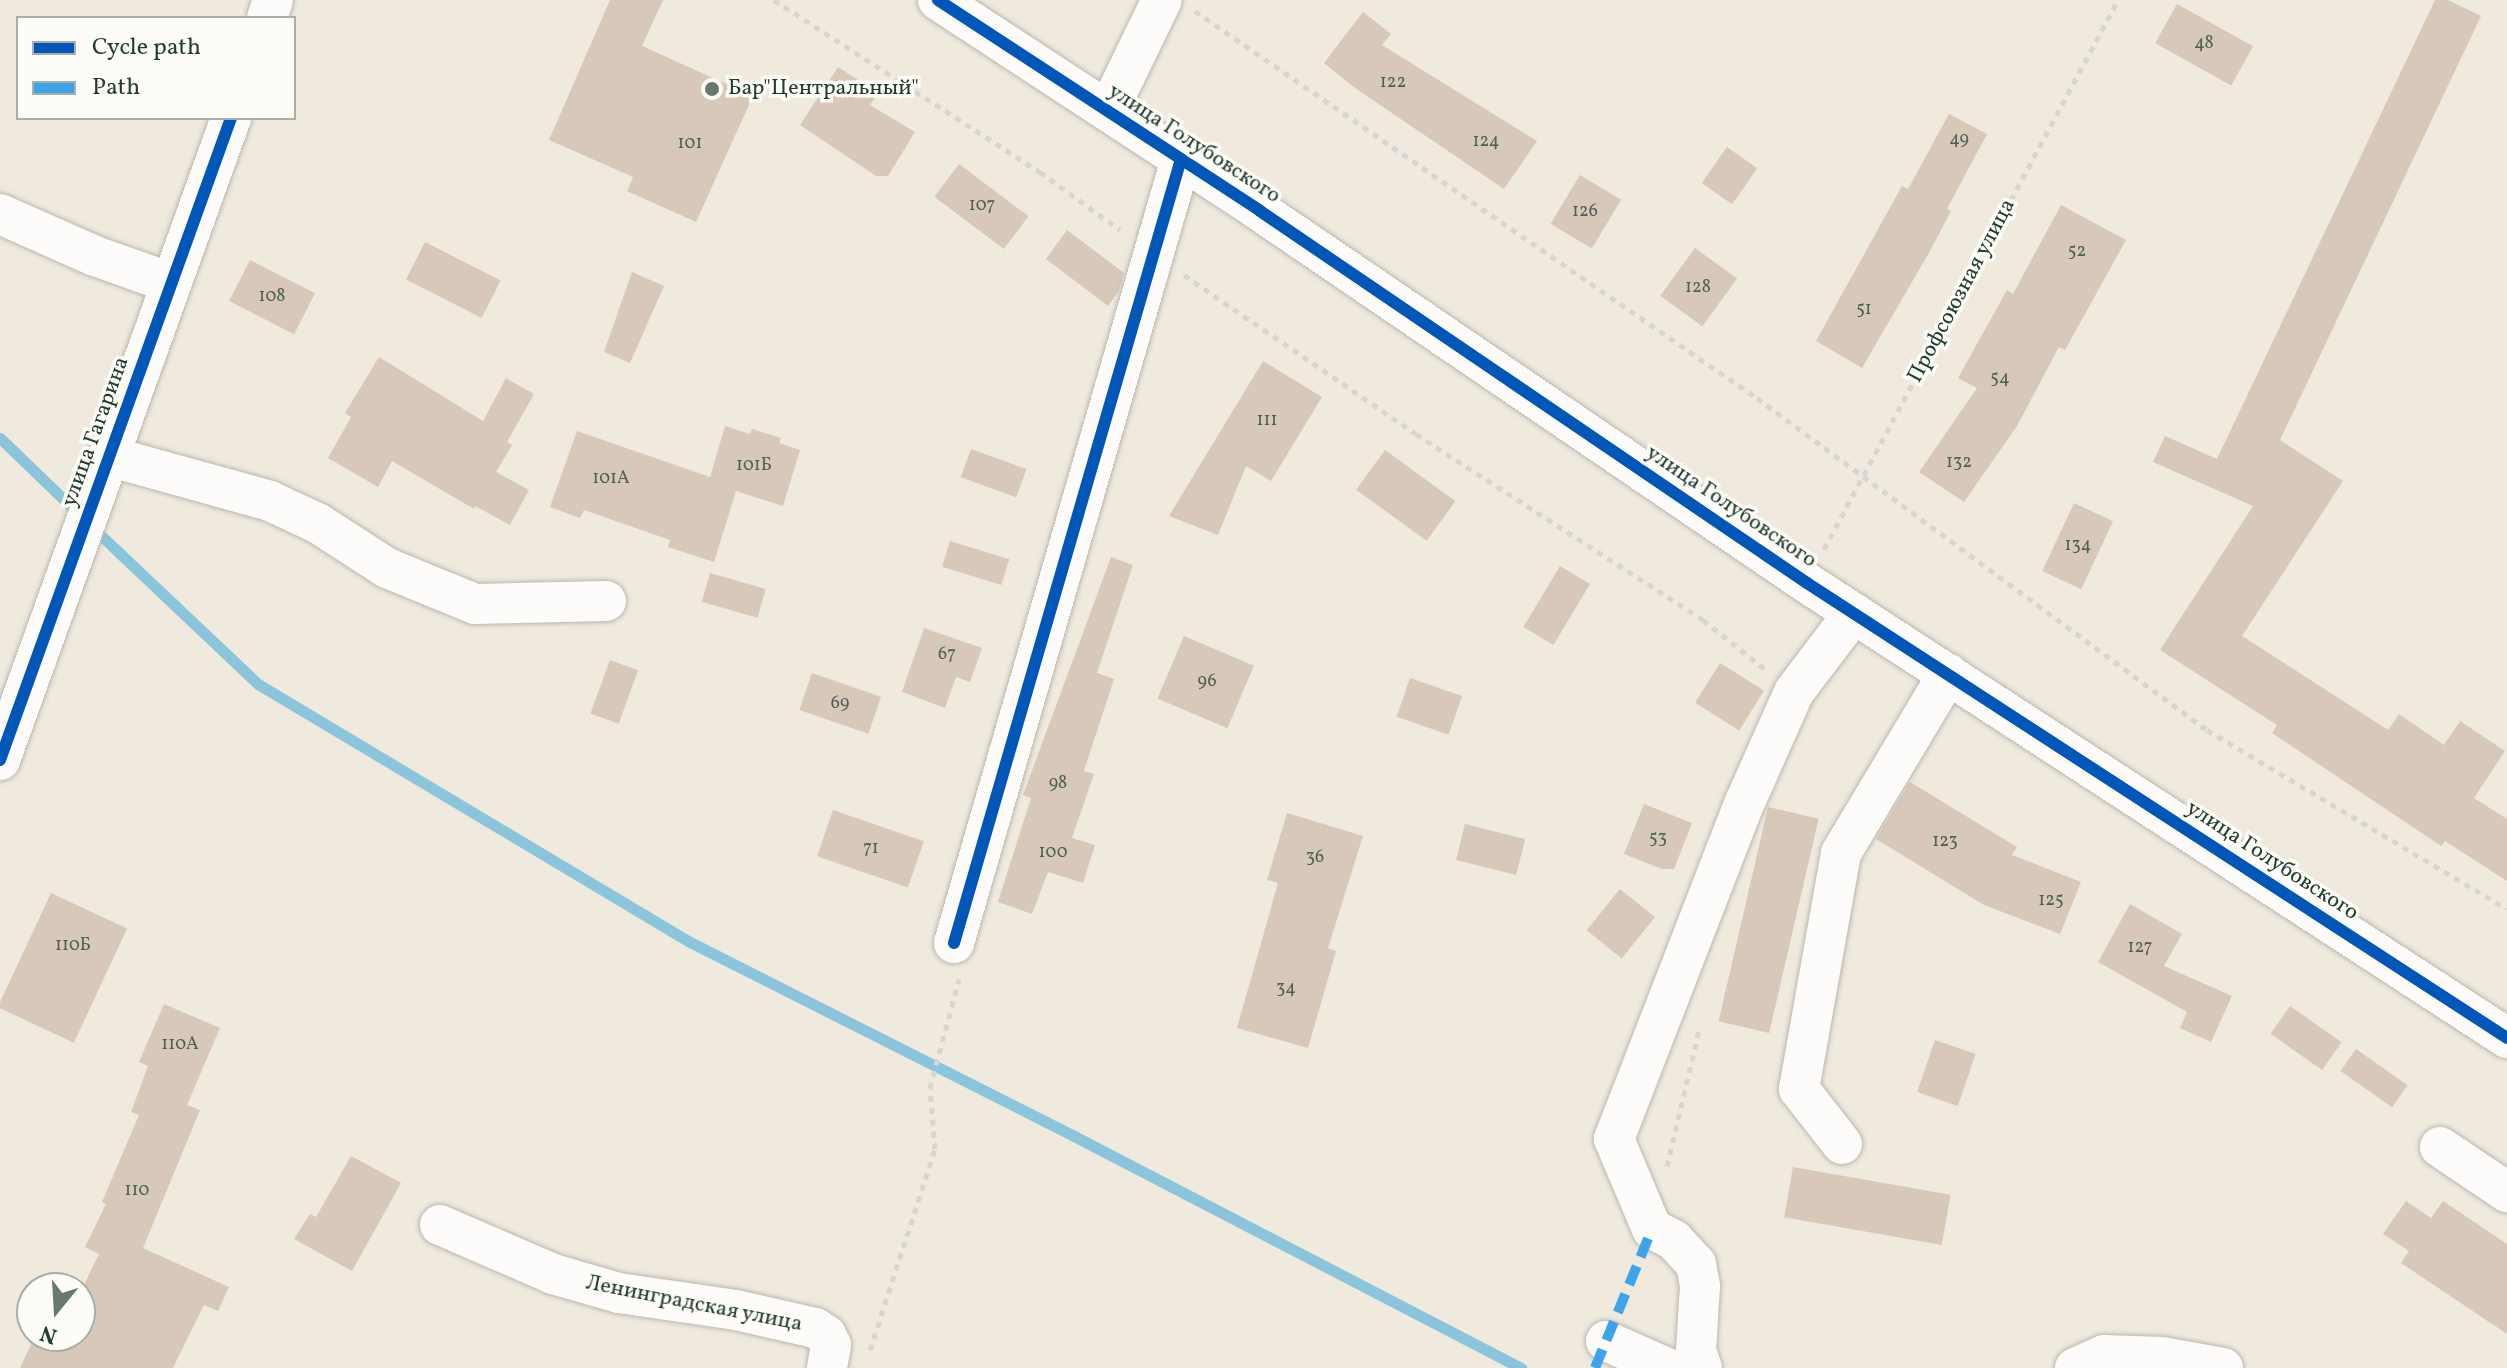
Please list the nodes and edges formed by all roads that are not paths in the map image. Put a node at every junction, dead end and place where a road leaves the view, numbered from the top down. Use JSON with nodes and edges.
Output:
{"nodes":[{"id":1,"x":938,"y":0,"type":"edge"},
{"id":2,"x":1175,"y":3,"type":"edge"},
{"id":3,"x":1108,"y":111,"type":"junction"},
{"id":4,"x":230,"y":120,"type":"edge"},
{"id":5,"x":1181,"y":159,"type":"junction"},
{"id":6,"x":0,"y":214,"type":"edge"},
{"id":7,"x":171,"y":283,"type":"junction"},
{"id":8,"x":104,"y":471,"type":"junction"},
{"id":9,"x":606,"y":601,"type":"dead end"},
{"id":10,"x":1854,"y":613,"type":"junction"},
{"id":11,"x":1948,"y":674,"type":"junction"},
{"id":12,"x":0,"y":760,"type":"edge"},
{"id":13,"x":954,"y":943,"type":"dead end"},
{"id":14,"x":2507,"y":1038,"type":"edge"},
{"id":15,"x":1842,"y":1144,"type":"dead end"},
{"id":16,"x":2440,"y":1147,"type":"dead end"},
{"id":17,"x":2507,"y":1192,"type":"edge"},
{"id":18,"x":440,"y":1225,"type":"dead end"},
{"id":19,"x":1606,"y":1341,"type":"dead end"},
{"id":20,"x":827,"y":1368,"type":"edge"},
{"id":21,"x":1667,"y":1368,"type":"edge"},
{"id":22,"x":1702,"y":1368,"type":"edge"},
{"id":23,"x":2075,"y":1368,"type":"edge"},
{"id":24,"x":2223,"y":1368,"type":"edge"}],
"edges":[{"from":1,"to":3,"type":"street","name":"улица Голубовского"},
{"from":2,"to":3,"type":"street"},
{"from":3,"to":5,"type":"street","name":"улица Голубовского"},
{"from":4,"to":7,"type":"street","name":"улица Гагарина"},
{"from":5,"to":10,"type":"street","name":"улица Голубовского"},
{"from":5,"to":13,"type":"street"},
{"from":6,"to":7,"type":"street"},
{"from":7,"to":8,"type":"street","name":"улица Гагарина"},
{"from":8,"to":9,"type":"street"},
{"from":8,"to":12,"type":"street","name":"улица Гагарина"},
{"from":10,"to":11,"type":"street","name":"улица Голубовского"},
{"from":10,"to":22,"type":"street"},
{"from":11,"to":14,"type":"street","name":"улица Голубовского"},
{"from":11,"to":15,"type":"street"},
{"from":16,"to":17,"type":"street"},
{"from":18,"to":20,"type":"street","name":"Ленинградская улица"},
{"from":19,"to":21,"type":"street"},
{"from":23,"to":24,"type":"street"}]}
